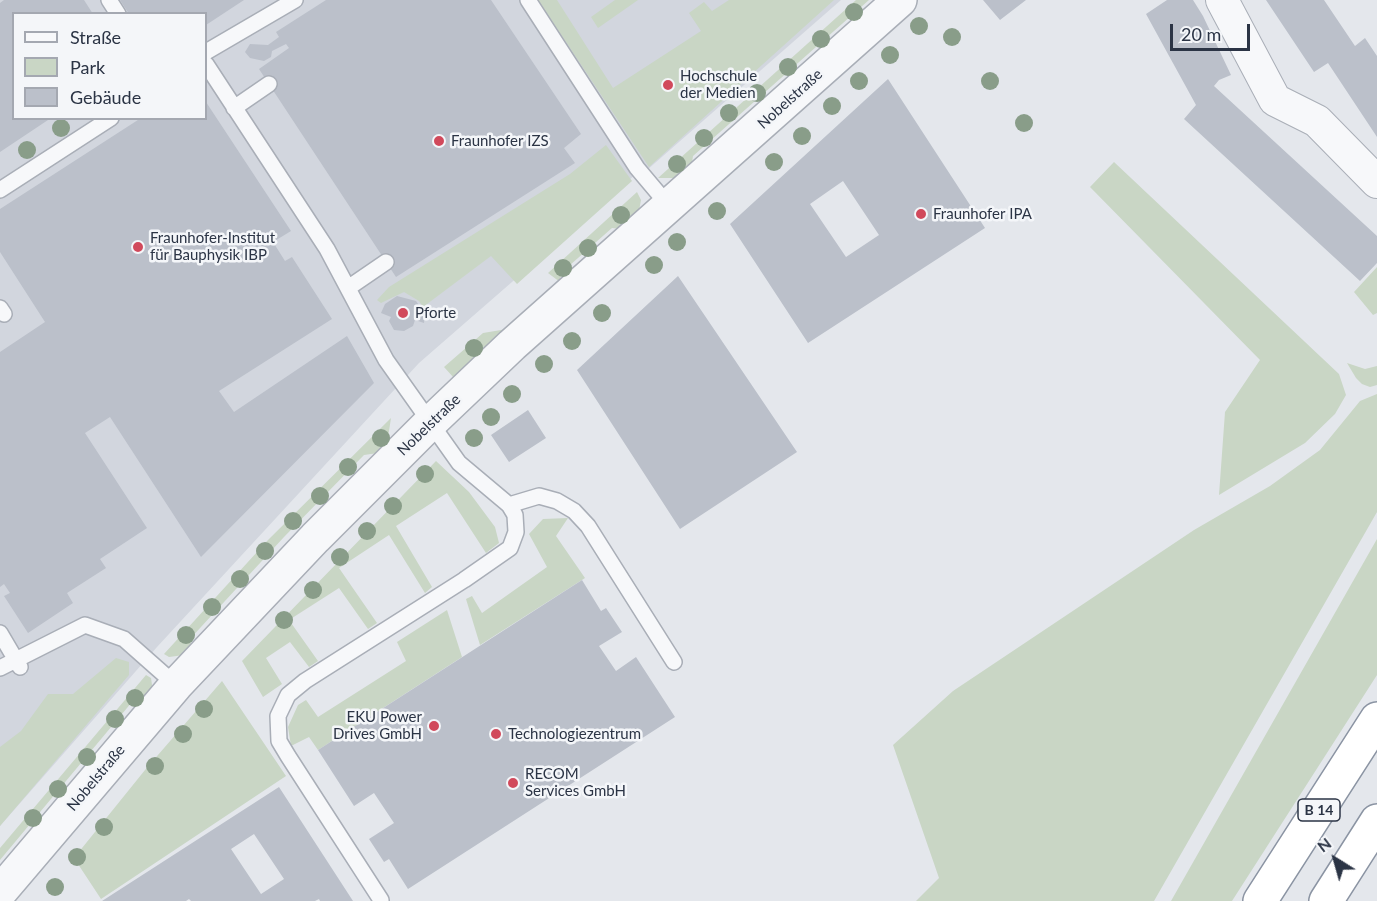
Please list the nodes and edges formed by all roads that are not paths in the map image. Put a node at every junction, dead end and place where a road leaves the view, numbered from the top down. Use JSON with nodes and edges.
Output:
{"nodes":[{"id":1,"x":295,"y":0,"type":"edge"},
{"id":2,"x":528,"y":0,"type":"edge"},
{"id":3,"x":900,"y":0,"type":"edge"},
{"id":4,"x":1222,"y":0,"type":"edge"},
{"id":5,"x":207,"y":51,"type":"edge"},
{"id":6,"x":207,"y":66,"type":"edge"},
{"id":7,"x":269,"y":84,"type":"dead end"},
{"id":8,"x":234,"y":108,"type":"junction"},
{"id":9,"x":108,"y":120,"type":"edge"},
{"id":10,"x":1377,"y":182,"type":"edge"},
{"id":11,"x":0,"y":190,"type":"edge"},
{"id":12,"x":669,"y":206,"type":"junction"},
{"id":13,"x":386,"y":262,"type":"dead end"},
{"id":14,"x":348,"y":288,"type":"junction"},
{"id":15,"x":429,"y":424,"type":"junction"},
{"id":16,"x":509,"y":505,"type":"junction"},
{"id":17,"x":0,"y":633,"type":"edge"},
{"id":18,"x":674,"y":662,"type":"dead end"},
{"id":19,"x":18,"y":663,"type":"junction"},
{"id":20,"x":0,"y":668,"type":"edge"},
{"id":21,"x":176,"y":685,"type":"junction"},
{"id":22,"x":1377,"y":719,"type":"edge"},
{"id":23,"x":1377,"y":821,"type":"edge"},
{"id":24,"x":0,"y":892,"type":"edge"},
{"id":25,"x":381,"y":900,"type":"edge"},
{"id":26,"x":1260,"y":901,"type":"edge"},
{"id":27,"x":1326,"y":901,"type":"edge"}],
"edges":[{"from":1,"to":5,"type":"lane"},
{"from":2,"to":12,"type":"lane"},
{"from":3,"to":12,"type":"street","name":"Nobelstraße"},
{"from":4,"to":10,"type":"street"},
{"from":6,"to":8,"type":"lane"},
{"from":7,"to":8,"type":"lane"},
{"from":8,"to":14,"type":"lane"},
{"from":9,"to":11,"type":"lane"},
{"from":12,"to":15,"type":"street","name":"Nobelstraße"},
{"from":13,"to":14,"type":"lane"},
{"from":14,"to":15,"type":"lane"},
{"from":15,"to":16,"type":"lane"},
{"from":15,"to":21,"type":"street","name":"Nobelstraße"},
{"from":16,"to":18,"type":"lane"},
{"from":16,"to":25,"type":"lane"},
{"from":17,"to":19,"type":"lane"},
{"from":19,"to":20,"type":"lane"},
{"from":19,"to":21,"type":"lane"},
{"from":21,"to":24,"type":"street","name":"Nobelstraße"},
{"from":22,"to":26,"type":"highway","number":"B 14"},
{"from":23,"to":27,"type":"highway"}]}
